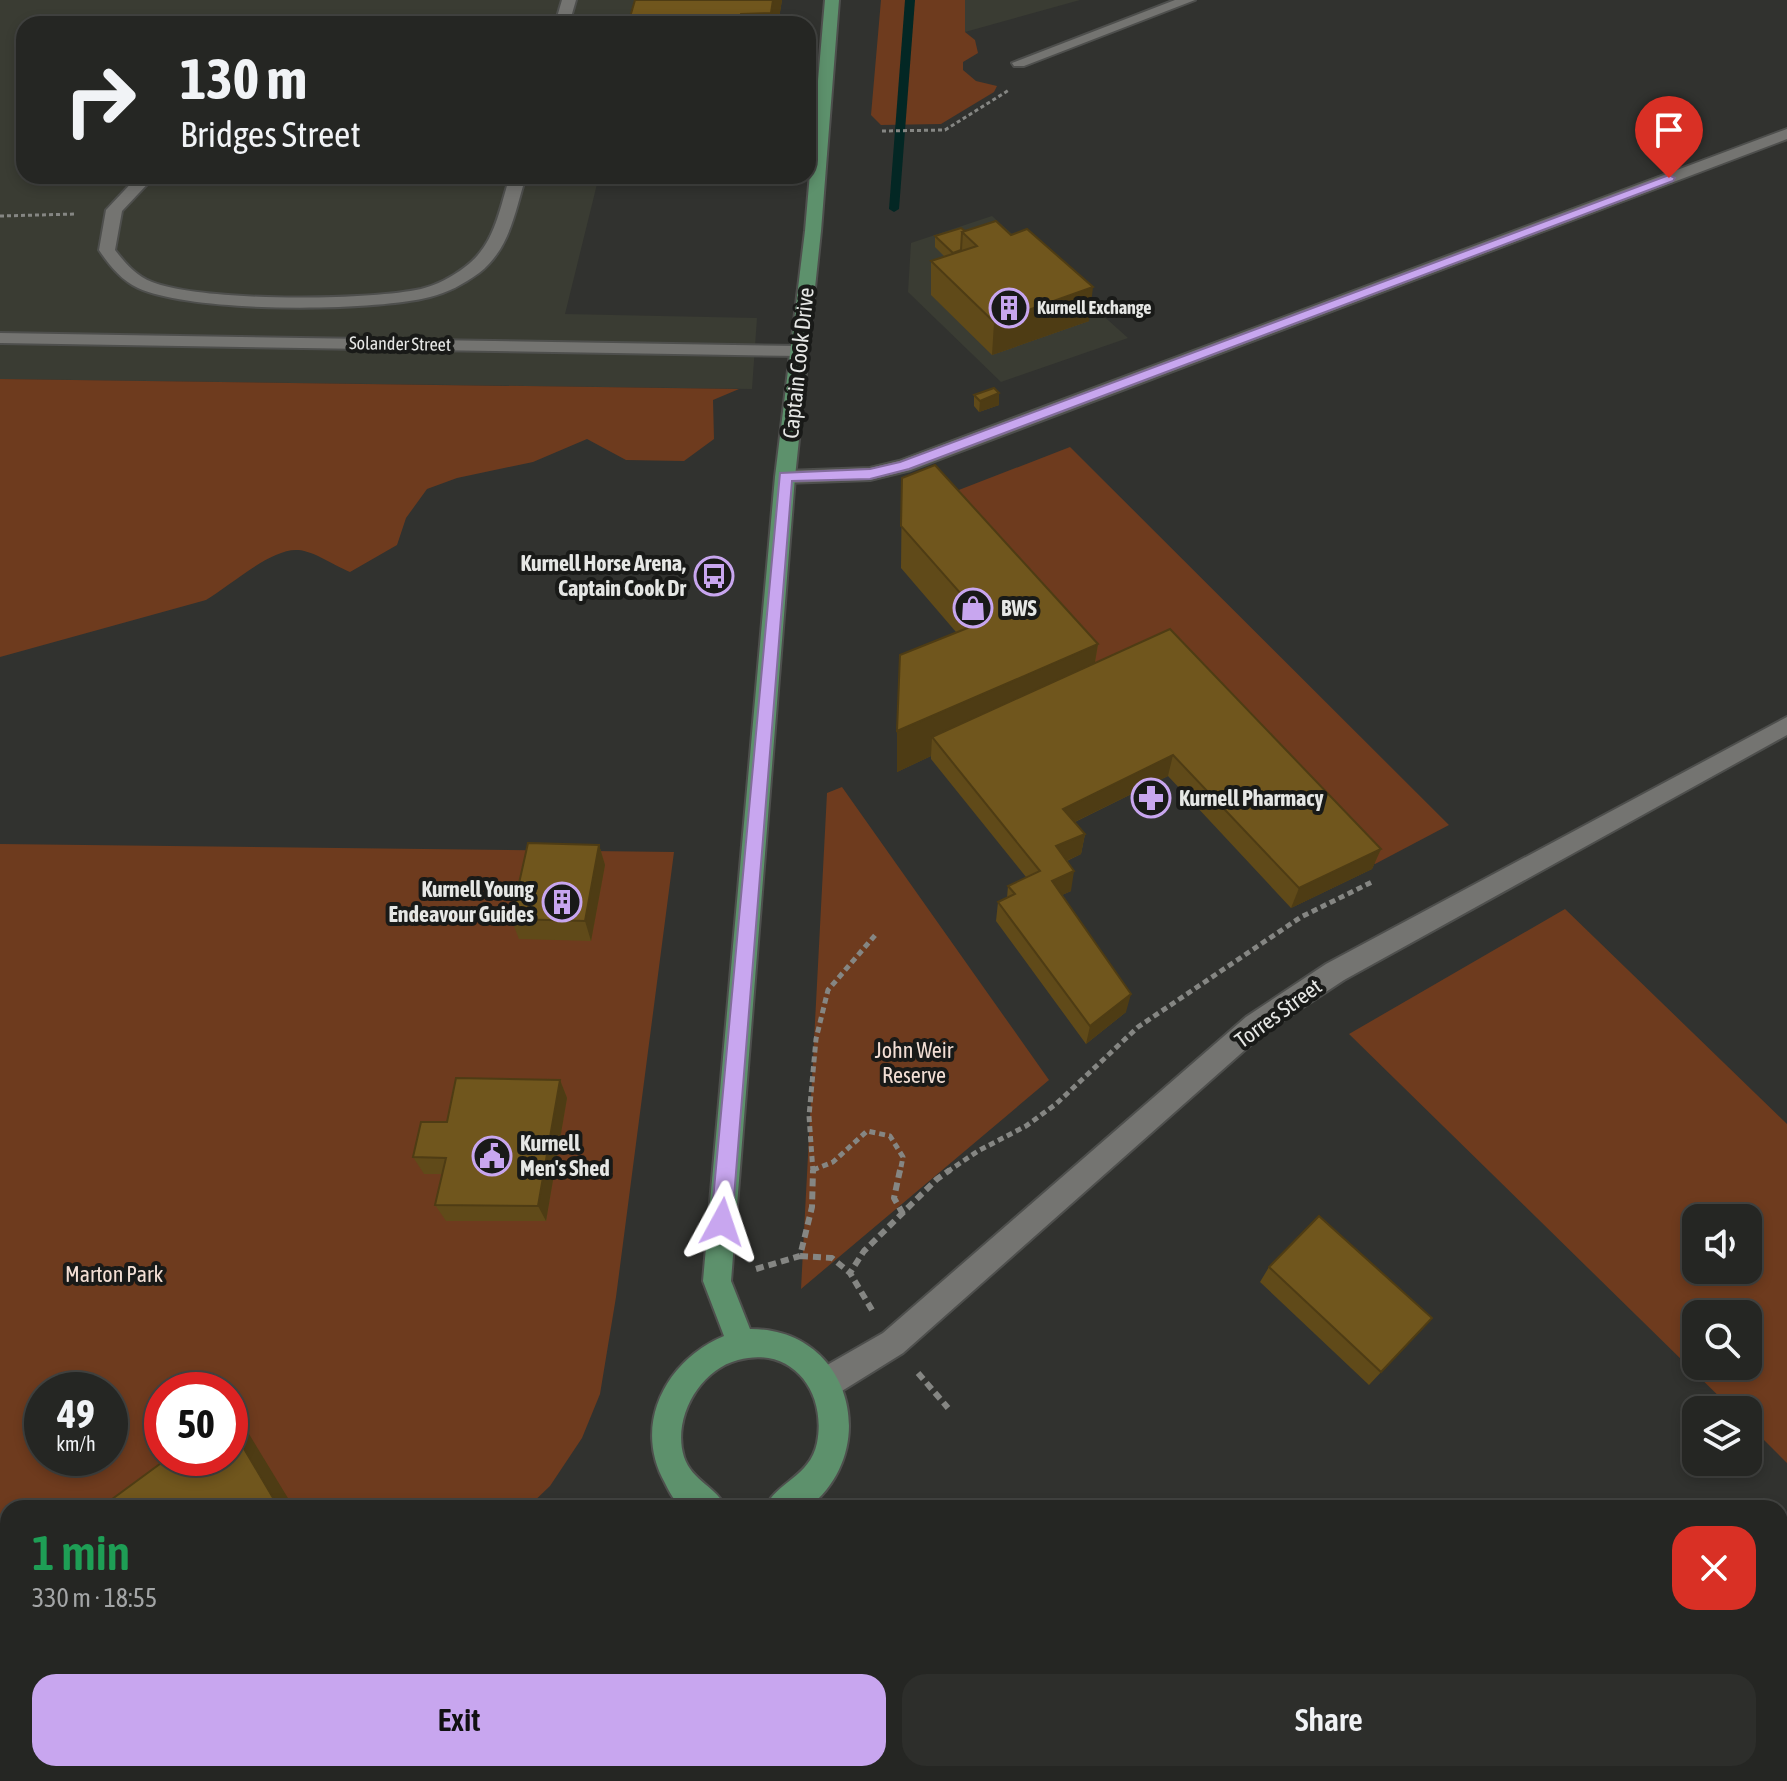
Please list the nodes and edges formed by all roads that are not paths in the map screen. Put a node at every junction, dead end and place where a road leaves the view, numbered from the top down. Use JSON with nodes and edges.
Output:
{"nodes":[{"id":1,"x":832,"y":0,"type":"edge"},
{"id":2,"x":1188,"y":0,"type":"edge"},
{"id":3,"x":1019,"y":63,"type":"road end"},
{"id":4,"x":1787,"y":134,"type":"edge"},
{"id":5,"x":139,"y":184,"type":"edge"},
{"id":6,"x":515,"y":184,"type":"edge"},
{"id":7,"x":0,"y":338,"type":"edge"},
{"id":8,"x":800,"y":351,"type":"junction"},
{"id":9,"x":785,"y":477,"type":"junction"},
{"id":10,"x":1787,"y":725,"type":"edge"},
{"id":11,"x":741,"y":1343,"type":"junction"},
{"id":12,"x":826,"y":1383,"type":"junction"},
{"id":13,"x":688,"y":1500,"type":"edge"},
{"id":14,"x":795,"y":1500,"type":"edge"}],
"edges":[{"from":1,"to":8,"type":"main road","name":"Captain Cook Drive"},
{"from":2,"to":3,"type":"street"},
{"from":4,"to":9,"type":"street"},
{"from":5,"to":6,"type":"street"},
{"from":7,"to":8,"type":"street","name":"Solander Street"},
{"from":8,"to":9,"type":"main road","name":"Captain Cook Drive"},
{"from":9,"to":11,"type":"main road","name":"Captain Cook Drive"},
{"from":10,"to":12,"type":"street","name":"Torres Street"},
{"from":11,"to":12,"type":"main road"},
{"from":11,"to":13,"type":"main road"},
{"from":12,"to":14,"type":"main road"}]}
